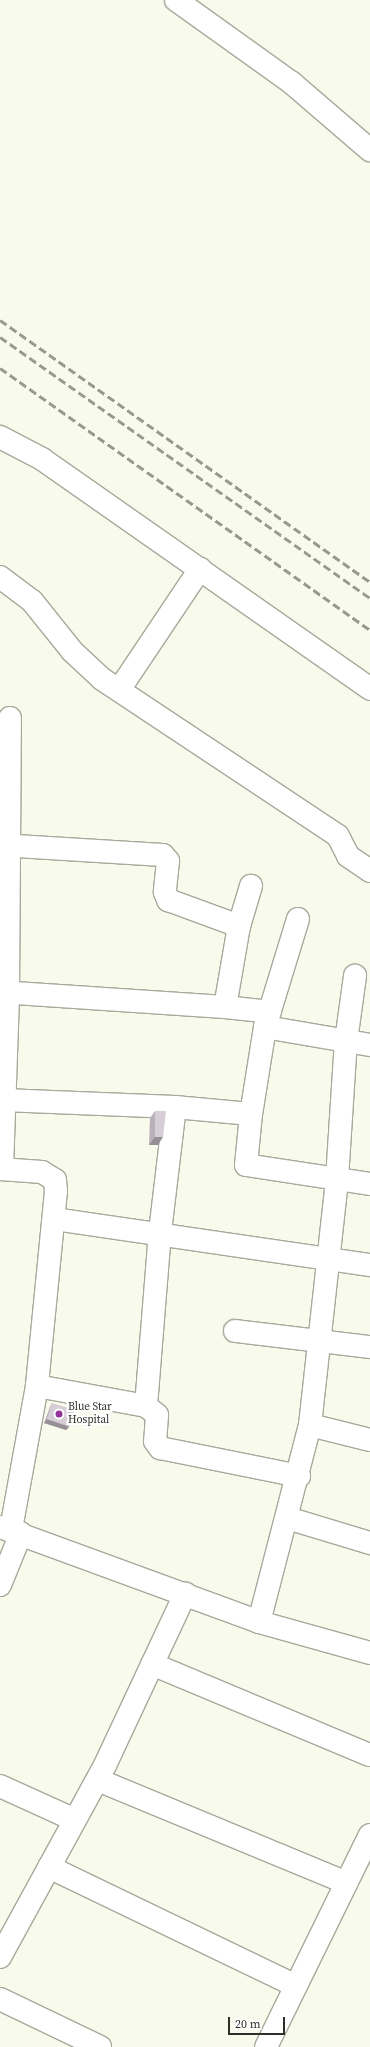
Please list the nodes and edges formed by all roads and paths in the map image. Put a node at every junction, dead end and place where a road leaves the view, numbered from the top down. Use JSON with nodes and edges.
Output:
{"nodes":[{"id":1,"x":176,"y":0,"type":"edge"},
{"id":2,"x":370,"y":150,"type":"edge"},
{"id":3,"x":0,"y":437,"type":"edge"},
{"id":4,"x":200,"y":569,"type":"junction"},
{"id":5,"x":0,"y":577,"type":"edge"},
{"id":6,"x":370,"y":688,"type":"edge"},
{"id":7,"x":119,"y":690,"type":"junction"},
{"id":8,"x":10,"y":718,"type":"dead end"},
{"id":9,"x":4,"y":845,"type":"edge"},
{"id":10,"x":370,"y":871,"type":"edge"},
{"id":11,"x":251,"y":886,"type":"dead end"},
{"id":12,"x":298,"y":919,"type":"dead end"},
{"id":13,"x":239,"y":926,"type":"junction"},
{"id":14,"x":355,"y":976,"type":"dead end"},
{"id":15,"x":4,"y":993,"type":"edge"},
{"id":16,"x":225,"y":1007,"type":"junction"},
{"id":17,"x":268,"y":1020,"type":"junction"},
{"id":18,"x":346,"y":1041,"type":"junction"},
{"id":19,"x":370,"y":1045,"type":"edge"},
{"id":20,"x":3,"y":1100,"type":"junction"},
{"id":21,"x":175,"y":1107,"type":"junction"},
{"id":22,"x":250,"y":1114,"type":"junction"},
{"id":23,"x":1,"y":1169,"type":"edge"},
{"id":24,"x":337,"y":1179,"type":"junction"},
{"id":25,"x":370,"y":1184,"type":"edge"},
{"id":26,"x":54,"y":1219,"type":"junction"},
{"id":27,"x":160,"y":1232,"type":"junction"},
{"id":28,"x":328,"y":1258,"type":"junction"},
{"id":29,"x":370,"y":1265,"type":"edge"},
{"id":30,"x":236,"y":1331,"type":"dead end"},
{"id":31,"x":320,"y":1340,"type":"junction"},
{"id":32,"x":370,"y":1347,"type":"edge"},
{"id":33,"x":37,"y":1386,"type":"junction"},
{"id":34,"x":146,"y":1406,"type":"junction"},
{"id":35,"x":310,"y":1425,"type":"junction"},
{"id":36,"x":370,"y":1440,"type":"edge"},
{"id":37,"x":299,"y":1476,"type":"junction"},
{"id":38,"x":287,"y":1518,"type":"junction"},
{"id":39,"x":11,"y":1530,"type":"edge"},
{"id":40,"x":370,"y":1543,"type":"edge"},
{"id":41,"x":0,"y":1585,"type":"edge"},
{"id":42,"x":185,"y":1594,"type":"junction"},
{"id":43,"x":259,"y":1622,"type":"junction"},
{"id":44,"x":370,"y":1654,"type":"edge"},
{"id":45,"x":152,"y":1664,"type":"junction"},
{"id":46,"x":370,"y":1755,"type":"edge"},
{"id":47,"x":98,"y":1780,"type":"junction"},
{"id":48,"x":0,"y":1786,"type":"edge"},
{"id":49,"x":75,"y":1820,"type":"junction"},
{"id":50,"x":370,"y":1835,"type":"edge"},
{"id":51,"x":50,"y":1867,"type":"junction"},
{"id":52,"x":347,"y":1883,"type":"junction"},
{"id":53,"x":3,"y":1946,"type":"edge"},
{"id":54,"x":296,"y":1986,"type":"junction"},
{"id":55,"x":0,"y":1999,"type":"edge"},
{"id":56,"x":100,"y":2047,"type":"edge"},
{"id":57,"x":266,"y":2047,"type":"edge"}],
"edges":[{"from":1,"to":2,"type":"street"},
{"from":3,"to":4,"type":"street"},
{"from":4,"to":6,"type":"street"},
{"from":4,"to":7,"type":"street"},
{"from":5,"to":7,"type":"street"},
{"from":7,"to":10,"type":"street"},
{"from":8,"to":9,"type":"street"},
{"from":9,"to":13,"type":"street"},
{"from":9,"to":15,"type":"street"},
{"from":11,"to":13,"type":"street"},
{"from":12,"to":17,"type":"street"},
{"from":13,"to":16,"type":"street"},
{"from":14,"to":18,"type":"street"},
{"from":15,"to":16,"type":"street"},
{"from":15,"to":20,"type":"street"},
{"from":16,"to":17,"type":"street"},
{"from":17,"to":18,"type":"street"},
{"from":17,"to":22,"type":"street"},
{"from":18,"to":19,"type":"street"},
{"from":18,"to":24,"type":"street"},
{"from":20,"to":21,"type":"street"},
{"from":20,"to":23,"type":"street"},
{"from":21,"to":22,"type":"street"},
{"from":21,"to":27,"type":"street"},
{"from":22,"to":24,"type":"street"},
{"from":23,"to":26,"type":"street"},
{"from":24,"to":25,"type":"street"},
{"from":24,"to":28,"type":"street"},
{"from":26,"to":27,"type":"street"},
{"from":26,"to":33,"type":"street"},
{"from":27,"to":28,"type":"street"},
{"from":27,"to":34,"type":"street"},
{"from":28,"to":29,"type":"street"},
{"from":28,"to":31,"type":"street"},
{"from":30,"to":31,"type":"street"},
{"from":31,"to":32,"type":"street"},
{"from":31,"to":35,"type":"street"},
{"from":33,"to":34,"type":"street"},
{"from":33,"to":39,"type":"street"},
{"from":34,"to":37,"type":"street"},
{"from":35,"to":36,"type":"street"},
{"from":35,"to":37,"type":"street"},
{"from":37,"to":38,"type":"street"},
{"from":38,"to":40,"type":"street"},
{"from":38,"to":43,"type":"street"},
{"from":39,"to":41,"type":"street"},
{"from":39,"to":42,"type":"street"},
{"from":42,"to":43,"type":"street"},
{"from":42,"to":45,"type":"street"},
{"from":43,"to":44,"type":"street"},
{"from":45,"to":46,"type":"street"},
{"from":45,"to":47,"type":"street"},
{"from":47,"to":49,"type":"street"},
{"from":47,"to":52,"type":"street"},
{"from":48,"to":49,"type":"street"},
{"from":49,"to":51,"type":"street"},
{"from":50,"to":52,"type":"street"},
{"from":51,"to":53,"type":"street"},
{"from":51,"to":54,"type":"street"},
{"from":52,"to":54,"type":"street"},
{"from":54,"to":57,"type":"street"},
{"from":55,"to":56,"type":"street"}]}
